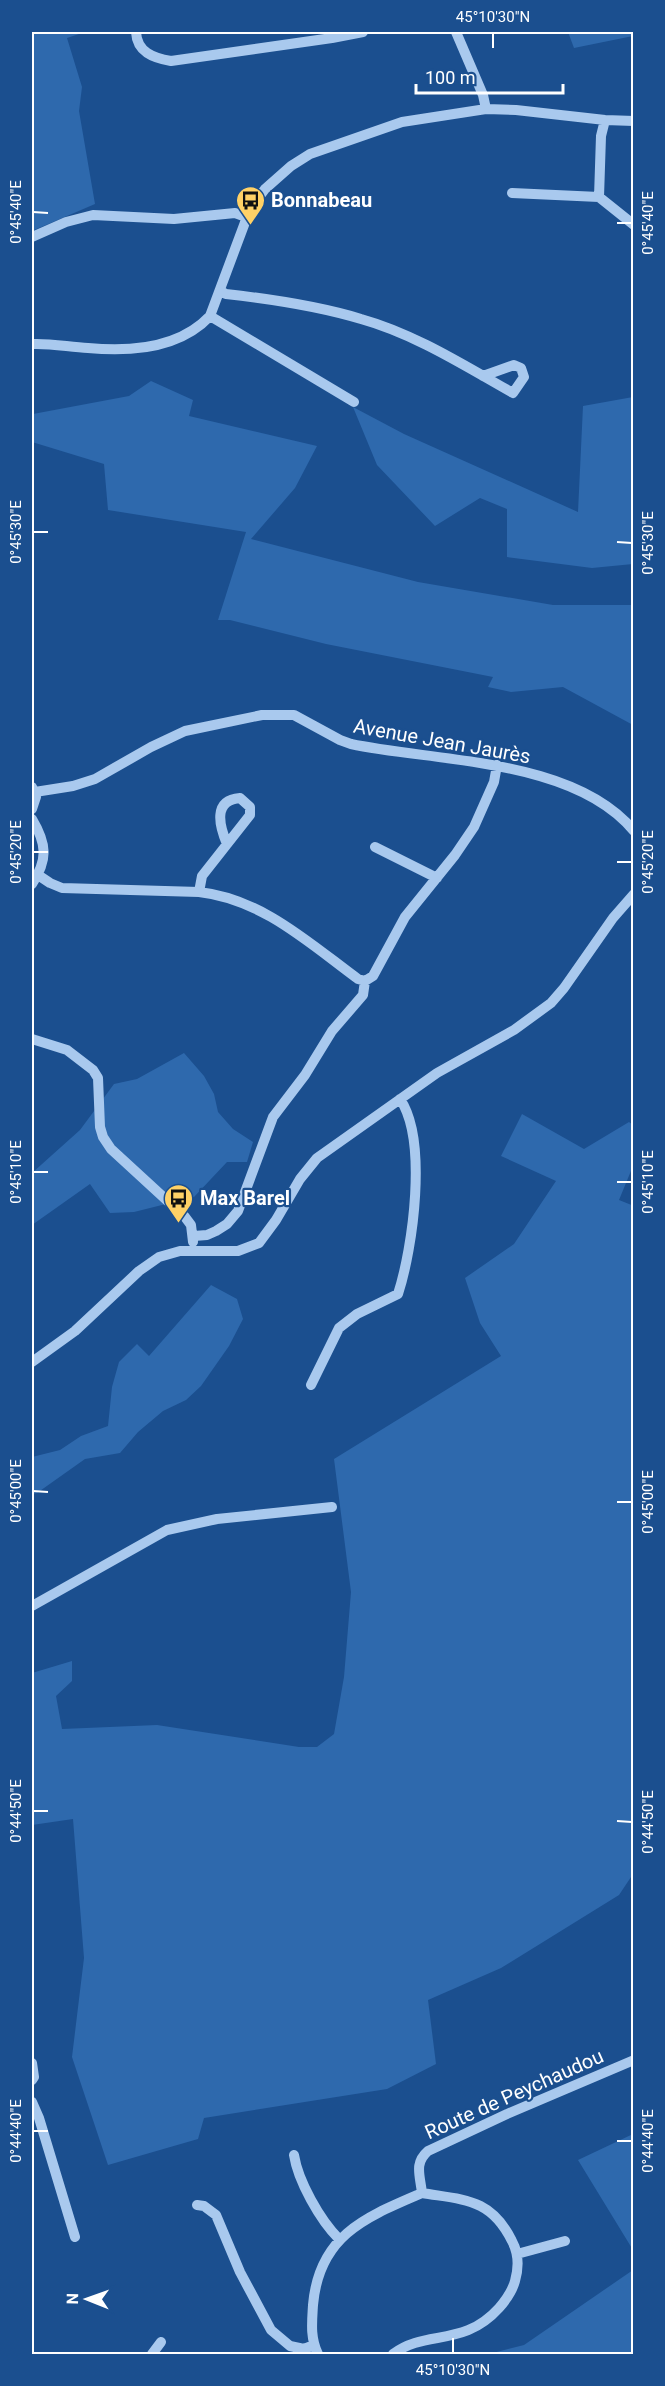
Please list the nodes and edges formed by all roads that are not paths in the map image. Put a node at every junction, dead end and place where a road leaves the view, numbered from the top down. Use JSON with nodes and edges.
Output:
{"nodes":[{"id":1,"x":136,"y":32,"type":"edge"},
{"id":2,"x":363,"y":32,"type":"edge"},
{"id":3,"x":456,"y":32,"type":"edge"},
{"id":4,"x":486,"y":109,"type":"junction"},
{"id":5,"x":605,"y":120,"type":"junction"},
{"id":6,"x":633,"y":121,"type":"edge"},
{"id":7,"x":512,"y":193,"type":"dead end"},
{"id":8,"x":599,"y":197,"type":"junction"},
{"id":9,"x":246,"y":218,"type":"junction"},
{"id":10,"x":633,"y":225,"type":"edge"},
{"id":11,"x":32,"y":237,"type":"edge"},
{"id":12,"x":220,"y":291,"type":"junction"},
{"id":13,"x":210,"y":316,"type":"junction"},
{"id":14,"x":32,"y":344,"type":"edge"},
{"id":15,"x":483,"y":376,"type":"dead end"},
{"id":16,"x":354,"y":402,"type":"dead end"},
{"id":17,"x":497,"y":765,"type":"junction"},
{"id":18,"x":33,"y":789,"type":"edge"},
{"id":19,"x":32,"y":809,"type":"edge"},
{"id":20,"x":32,"y":819,"type":"edge"},
{"id":21,"x":633,"y":831,"type":"edge"},
{"id":22,"x":227,"y":844,"type":"dead end"},
{"id":23,"x":375,"y":847,"type":"dead end"},
{"id":24,"x":437,"y":878,"type":"junction"},
{"id":25,"x":35,"y":880,"type":"edge"},
{"id":26,"x":50,"y":883,"type":"junction"},
{"id":27,"x":199,"y":892,"type":"junction"},
{"id":28,"x":633,"y":894,"type":"edge"},
{"id":29,"x":68,"y":897,"type":"dead end"},
{"id":30,"x":365,"y":981,"type":"junction"},
{"id":31,"x":32,"y":1039,"type":"edge"},
{"id":32,"x":400,"y":1099,"type":"junction"},
{"id":33,"x":194,"y":1236,"type":"junction"},
{"id":34,"x":192,"y":1251,"type":"junction"},
{"id":35,"x":32,"y":1362,"type":"edge"},
{"id":36,"x":311,"y":1385,"type":"dead end"},
{"id":37,"x":332,"y":1507,"type":"dead end"},
{"id":38,"x":32,"y":1606,"type":"edge"},
{"id":39,"x":633,"y":2060,"type":"edge"},
{"id":40,"x":32,"y":2063,"type":"edge"},
{"id":41,"x":32,"y":2080,"type":"edge"},
{"id":42,"x":32,"y":2102,"type":"edge"},
{"id":43,"x":294,"y":2155,"type":"dead end"},
{"id":44,"x":422,"y":2193,"type":"junction"},
{"id":45,"x":197,"y":2205,"type":"dead end"},
{"id":46,"x":75,"y":2237,"type":"dead end"},
{"id":47,"x":339,"y":2240,"type":"junction"},
{"id":48,"x":565,"y":2241,"type":"dead end"},
{"id":49,"x":518,"y":2254,"type":"junction"},
{"id":50,"x":161,"y":2342,"type":"dead end"},
{"id":51,"x":316,"y":2350,"type":"edge"},
{"id":52,"x":153,"y":2355,"type":"edge"},
{"id":53,"x":393,"y":2355,"type":"edge"}],
"edges":[{"from":1,"to":2,"type":"street"},
{"from":3,"to":4,"type":"street"},
{"from":4,"to":5,"type":"street"},
{"from":4,"to":9,"type":"street"},
{"from":5,"to":6,"type":"street"},
{"from":5,"to":8,"type":"street"},
{"from":7,"to":8,"type":"street"},
{"from":8,"to":10,"type":"street"},
{"from":9,"to":11,"type":"street"},
{"from":9,"to":12,"type":"street"},
{"from":12,"to":13,"type":"street"},
{"from":12,"to":15,"type":"street"},
{"from":13,"to":14,"type":"street"},
{"from":13,"to":16,"type":"street"},
{"from":17,"to":18,"type":"street","name":"Avenue Jean Jaurès"},
{"from":17,"to":21,"type":"street","name":"Avenue Jean Jaurès"},
{"from":17,"to":24,"type":"street"},
{"from":18,"to":19,"type":"street"},
{"from":20,"to":25,"type":"street"},
{"from":22,"to":27,"type":"street"},
{"from":23,"to":24,"type":"street"},
{"from":24,"to":30,"type":"street"},
{"from":25,"to":26,"type":"street"},
{"from":26,"to":27,"type":"street"},
{"from":26,"to":29,"type":"street"},
{"from":27,"to":30,"type":"street"},
{"from":28,"to":32,"type":"street"},
{"from":30,"to":33,"type":"street"},
{"from":31,"to":33,"type":"street"},
{"from":32,"to":34,"type":"street"},
{"from":32,"to":36,"type":"street"},
{"from":33,"to":34,"type":"street"},
{"from":34,"to":35,"type":"street"},
{"from":37,"to":38,"type":"street"},
{"from":39,"to":44,"type":"street","name":"Route de Peychaudou"},
{"from":40,"to":41,"type":"street"},
{"from":42,"to":46,"type":"street"},
{"from":43,"to":47,"type":"street"},
{"from":44,"to":47,"type":"street"},
{"from":44,"to":49,"type":"street"},
{"from":45,"to":51,"type":"street"},
{"from":47,"to":51,"type":"street"},
{"from":48,"to":49,"type":"street"},
{"from":49,"to":53,"type":"street"},
{"from":50,"to":52,"type":"street"}]}
